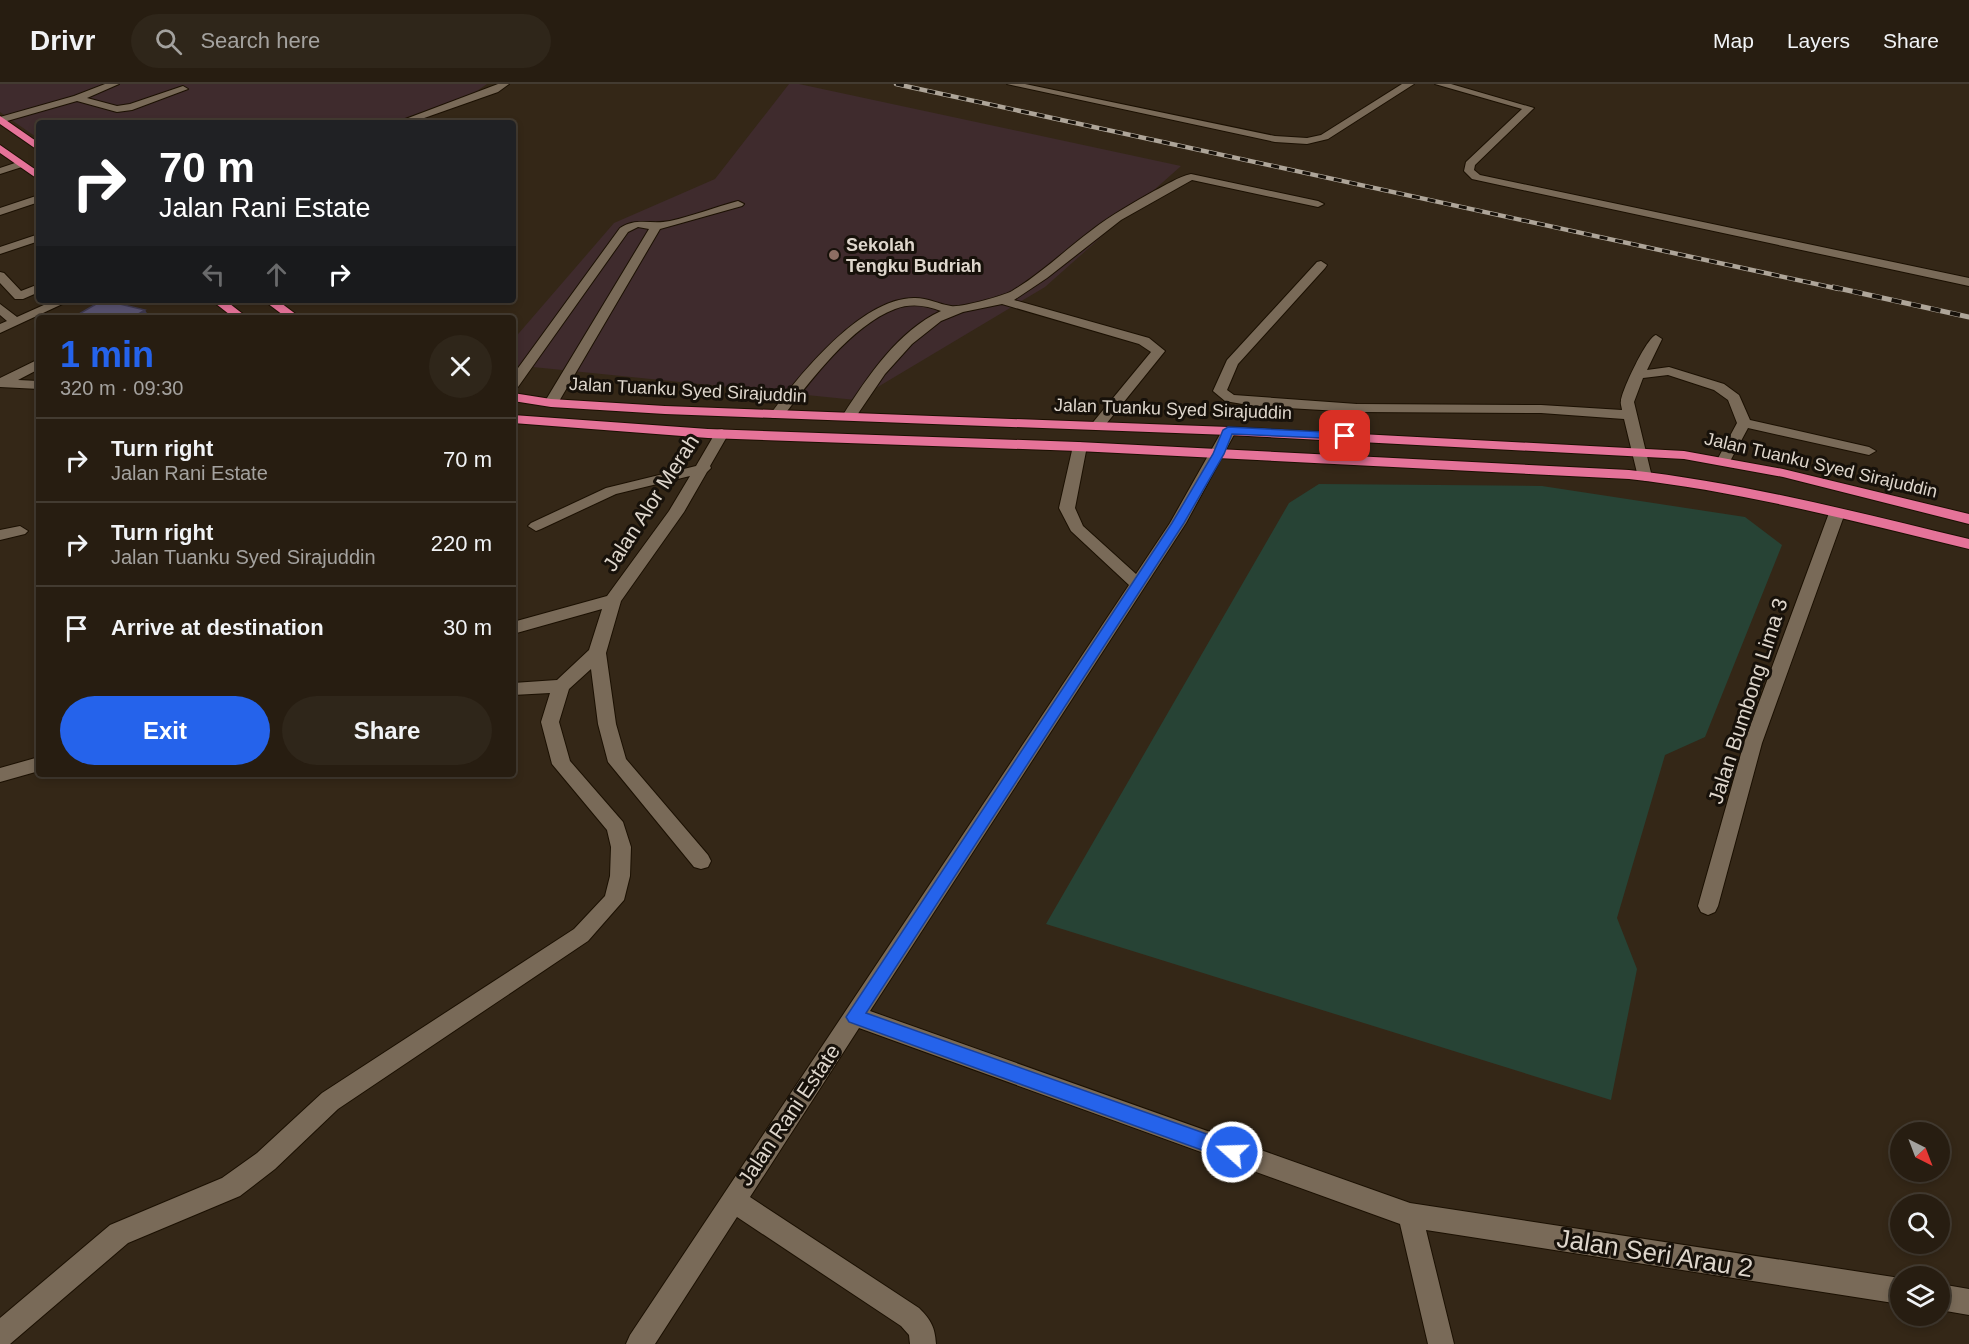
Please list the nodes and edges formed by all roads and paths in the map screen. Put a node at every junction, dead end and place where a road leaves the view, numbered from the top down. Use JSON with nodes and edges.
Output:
{"nodes":[{"id":1,"x":114,"y":84,"type":"edge"},
{"id":2,"x":504,"y":84,"type":"edge"},
{"id":3,"x":1012,"y":84,"type":"edge"},
{"id":4,"x":1409,"y":84,"type":"edge"},
{"id":5,"x":1440,"y":84,"type":"edge"},
{"id":6,"x":183,"y":89,"type":"dead end"},
{"id":7,"x":77,"y":99,"type":"junction"},
{"id":8,"x":1,"y":120,"type":"edge"},
{"id":9,"x":409,"y":120,"type":"edge"},
{"id":10,"x":36,"y":146,"type":"edge"},
{"id":11,"x":0,"y":148,"type":"edge"},
{"id":12,"x":21,"y":164,"type":"junction"},
{"id":13,"x":0,"y":171,"type":"edge"},
{"id":14,"x":36,"y":175,"type":"edge"},
{"id":15,"x":36,"y":199,"type":"edge"},
{"id":16,"x":738,"y":204,"type":"dead end"},
{"id":17,"x":1318,"y":204,"type":"dead end"},
{"id":18,"x":0,"y":212,"type":"edge"},
{"id":19,"x":656,"y":226,"type":"junction"},
{"id":20,"x":36,"y":238,"type":"edge"},
{"id":21,"x":0,"y":251,"type":"edge"},
{"id":22,"x":1322,"y":265,"type":"dead end"},
{"id":23,"x":0,"y":276,"type":"edge"},
{"id":24,"x":1969,"y":282,"type":"edge"},
{"id":25,"x":36,"y":289,"type":"edge"},
{"id":26,"x":1006,"y":301,"type":"junction"},
{"id":27,"x":58,"y":303,"type":"edge"},
{"id":28,"x":221,"y":303,"type":"edge"},
{"id":29,"x":272,"y":303,"type":"edge"},
{"id":30,"x":0,"y":308,"type":"edge"},
{"id":31,"x":951,"y":311,"type":"junction"},
{"id":32,"x":238,"y":315,"type":"edge"},
{"id":33,"x":290,"y":315,"type":"edge"},
{"id":34,"x":15,"y":322,"type":"junction"},
{"id":35,"x":0,"y":329,"type":"edge"},
{"id":36,"x":1656,"y":339,"type":"dead end"},
{"id":37,"x":36,"y":365,"type":"edge"},
{"id":38,"x":1638,"y":375,"type":"junction"},
{"id":39,"x":516,"y":380,"type":"edge"},
{"id":40,"x":0,"y":384,"type":"edge"},
{"id":41,"x":36,"y":385,"type":"edge"},
{"id":42,"x":516,"y":397,"type":"edge"},
{"id":43,"x":551,"y":403,"type":"junction"},
{"id":44,"x":777,"y":415,"type":"junction"},
{"id":45,"x":1629,"y":415,"type":"junction"},
{"id":46,"x":850,"y":416,"type":"junction"},
{"id":47,"x":516,"y":419,"type":"edge"},
{"id":48,"x":1744,"y":423,"type":"junction"},
{"id":49,"x":1097,"y":426,"type":"junction"},
{"id":50,"x":1228,"y":430,"type":"junction"},
{"id":51,"x":722,"y":433,"type":"junction"},
{"id":52,"x":1080,"y":446,"type":"junction"},
{"id":53,"x":1639,"y":451,"type":"junction"},
{"id":54,"x":1869,"y":451,"type":"dead end"},
{"id":55,"x":1218,"y":454,"type":"junction"},
{"id":56,"x":1724,"y":462,"type":"junction"},
{"id":57,"x":704,"y":468,"type":"junction"},
{"id":58,"x":1645,"y":477,"type":"junction"},
{"id":59,"x":1837,"y":513,"type":"junction"},
{"id":60,"x":1969,"y":519,"type":"edge"},
{"id":61,"x":536,"y":526,"type":"dead end"},
{"id":62,"x":20,"y":531,"type":"dead end"},
{"id":63,"x":0,"y":535,"type":"edge"},
{"id":64,"x":1969,"y":544,"type":"edge"},
{"id":65,"x":1137,"y":584,"type":"junction"},
{"id":66,"x":613,"y":600,"type":"junction"},
{"id":67,"x":516,"y":627,"type":"edge"},
{"id":68,"x":597,"y":653,"type":"junction"},
{"id":69,"x":561,"y":686,"type":"junction"},
{"id":70,"x":516,"y":689,"type":"edge"},
{"id":71,"x":36,"y":765,"type":"edge"},
{"id":72,"x":0,"y":775,"type":"edge"},
{"id":73,"x":701,"y":861,"type":"dead end"},
{"id":74,"x":1708,"y":906,"type":"dead end"},
{"id":75,"x":855,"y":1017,"type":"junction"},
{"id":76,"x":733,"y":1200,"type":"junction"},
{"id":77,"x":1410,"y":1215,"type":"junction"},
{"id":78,"x":1890,"y":1289,"type":"edge"},
{"id":79,"x":1950,"y":1299,"type":"edge"},
{"id":80,"x":1969,"y":1302,"type":"edge"},
{"id":81,"x":0,"y":1335,"type":"edge"},
{"id":82,"x":639,"y":1344,"type":"edge"},
{"id":83,"x":923,"y":1344,"type":"edge"},
{"id":84,"x":1441,"y":1344,"type":"edge"}],
"edges":[{"from":1,"to":7,"type":"street"},
{"from":2,"to":9,"type":"street"},
{"from":3,"to":4,"type":"street"},
{"from":5,"to":24,"type":"street"},
{"from":6,"to":7,"type":"street"},
{"from":7,"to":8,"type":"street"},
{"from":8,"to":10,"type":"highway"},
{"from":11,"to":12,"type":"highway"},
{"from":12,"to":13,"type":"street"},
{"from":12,"to":14,"type":"highway"},
{"from":15,"to":18,"type":"street"},
{"from":16,"to":19,"type":"street"},
{"from":17,"to":26,"type":"street"},
{"from":19,"to":39,"type":"street"},
{"from":19,"to":43,"type":"street"},
{"from":20,"to":21,"type":"street"},
{"from":22,"to":45,"type":"street"},
{"from":23,"to":25,"type":"street"},
{"from":26,"to":31,"type":"street"},
{"from":26,"to":49,"type":"street"},
{"from":27,"to":34,"type":"street"},
{"from":28,"to":32,"type":"highway"},
{"from":29,"to":33,"type":"highway"},
{"from":30,"to":34,"type":"street"},
{"from":31,"to":44,"type":"street"},
{"from":31,"to":46,"type":"street"},
{"from":34,"to":35,"type":"street"},
{"from":36,"to":38,"type":"street"},
{"from":37,"to":40,"type":"street"},
{"from":38,"to":45,"type":"street"},
{"from":38,"to":48,"type":"street"},
{"from":40,"to":41,"type":"street"},
{"from":42,"to":43,"type":"highway","name":"Jalan Tuanku Syed Sirajuddin"},
{"from":43,"to":44,"type":"highway","name":"Jalan Tuanku Syed Sirajuddin"},
{"from":44,"to":46,"type":"highway","name":"Jalan Tuanku Syed Sirajuddin"},
{"from":45,"to":53,"type":"street"},
{"from":46,"to":49,"type":"highway","name":"Jalan Tuanku Syed Sirajuddin"},
{"from":47,"to":51,"type":"highway","name":"Jalan Tuanku Syed Sirajuddin"},
{"from":48,"to":54,"type":"street"},
{"from":48,"to":56,"type":"street"},
{"from":49,"to":50,"type":"highway","name":"Jalan Tuanku Syed Sirajuddin"},
{"from":50,"to":53,"type":"highway","name":"Jalan Tuanku Syed Sirajuddin"},
{"from":50,"to":55,"type":"street","name":"Jalan Rani Estate"},
{"from":51,"to":52,"type":"highway","name":"Jalan Tuanku Syed Sirajuddin"},
{"from":51,"to":57,"type":"street","name":"Jalan Alor Merah"},
{"from":52,"to":55,"type":"highway","name":"Jalan Tuanku Syed Sirajuddin"},
{"from":52,"to":65,"type":"street"},
{"from":53,"to":56,"type":"highway","name":"Jalan Tuanku Syed Sirajuddin"},
{"from":53,"to":58,"type":"street"},
{"from":55,"to":58,"type":"highway","name":"Jalan Tuanku Syed Sirajuddin"},
{"from":55,"to":65,"type":"street","name":"Jalan Rani Estate"},
{"from":56,"to":60,"type":"highway","name":"Jalan Tuanku Syed Sirajuddin"},
{"from":57,"to":61,"type":"street"},
{"from":57,"to":66,"type":"street","name":"Jalan Alor Merah"},
{"from":58,"to":59,"type":"highway","name":"Jalan Tuanku Syed Sirajuddin"},
{"from":59,"to":64,"type":"highway","name":"Jalan Tuanku Syed Sirajuddin"},
{"from":59,"to":74,"type":"street","name":"Jalan Bumbong Lima 3"},
{"from":62,"to":63,"type":"street"},
{"from":65,"to":75,"type":"street","name":"Jalan Rani Estate"},
{"from":66,"to":67,"type":"street","name":"Jalan Alor Merah"},
{"from":66,"to":68,"type":"street"},
{"from":68,"to":69,"type":"street"},
{"from":68,"to":73,"type":"street"},
{"from":69,"to":70,"type":"street"},
{"from":69,"to":81,"type":"street"},
{"from":71,"to":72,"type":"street"},
{"from":75,"to":76,"type":"street","name":"Jalan Rani Estate"},
{"from":75,"to":77,"type":"street","name":"Jalan Seri Arau 2"},
{"from":76,"to":82,"type":"street","name":"Jalan Rani Estate"},
{"from":76,"to":83,"type":"street"},
{"from":77,"to":78,"type":"street","name":"Jalan Seri Arau 2"},
{"from":77,"to":84,"type":"street"},
{"from":79,"to":80,"type":"street"}]}
